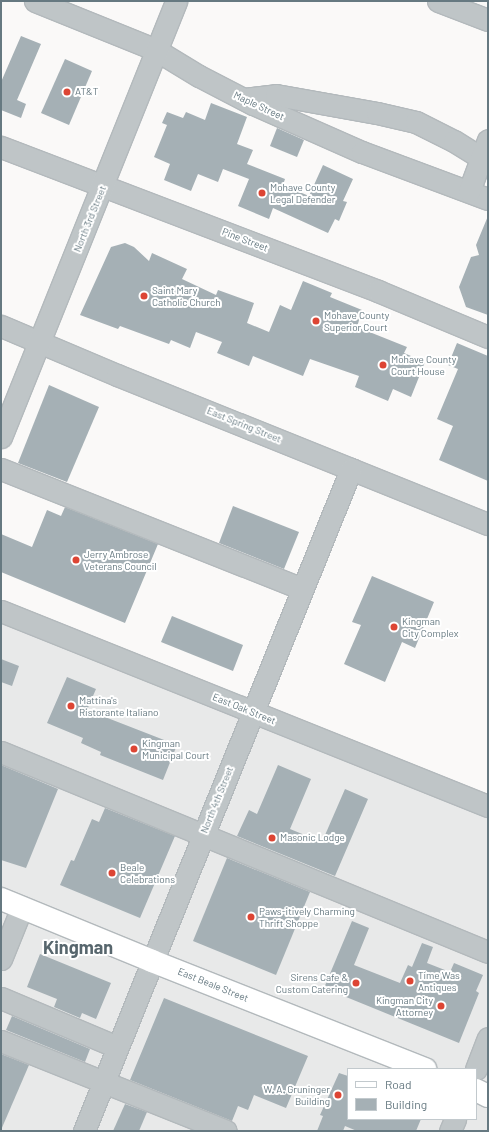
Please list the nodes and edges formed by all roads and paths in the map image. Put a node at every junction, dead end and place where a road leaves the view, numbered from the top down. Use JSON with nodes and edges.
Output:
{"nodes":[{"id":1,"x":35,"y":1,"type":"edge"},
{"id":2,"x":176,"y":1,"type":"edge"},
{"id":3,"x":438,"y":1,"type":"edge"},
{"id":4,"x":488,"y":20,"type":"edge"},
{"id":5,"x":156,"y":50,"type":"junction"},
{"id":6,"x":244,"y":99,"type":"junction"},
{"id":7,"x":1,"y":146,"type":"edge"},
{"id":8,"x":484,"y":149,"type":"edge"},
{"id":9,"x":104,"y":185,"type":"junction"},
{"id":10,"x":469,"y":191,"type":"junction"},
{"id":11,"x":488,"y":199,"type":"edge"},
{"id":12,"x":1,"y":326,"type":"edge"},
{"id":13,"x":488,"y":337,"type":"edge"},
{"id":14,"x":40,"y":342,"type":"junction"},
{"id":15,"x":1,"y":437,"type":"edge"},
{"id":16,"x":1,"y":469,"type":"edge"},
{"id":17,"x":351,"y":469,"type":"junction"},
{"id":18,"x":488,"y":524,"type":"edge"},
{"id":19,"x":302,"y":589,"type":"junction"},
{"id":20,"x":1,"y":611,"type":"edge"},
{"id":21,"x":252,"y":712,"type":"junction"},
{"id":22,"x":1,"y":752,"type":"edge"},
{"id":23,"x":488,"y":806,"type":"edge"},
{"id":24,"x":203,"y":834,"type":"junction"},
{"id":25,"x":1,"y":899,"type":"edge"},
{"id":26,"x":22,"y":907,"type":"junction"},
{"id":27,"x":488,"y":952,"type":"edge"},
{"id":28,"x":1,"y":959,"type":"edge"},
{"id":29,"x":152,"y":961,"type":"junction"},
{"id":30,"x":1,"y":998,"type":"edge"},
{"id":31,"x":488,"y":1038,"type":"edge"},
{"id":32,"x":1,"y":1041,"type":"edge"},
{"id":33,"x":117,"y":1047,"type":"junction"},
{"id":34,"x":422,"y":1068,"type":"edge"},
{"id":35,"x":476,"y":1068,"type":"edge"},
{"id":36,"x":103,"y":1082,"type":"junction"},
{"id":37,"x":477,"y":1090,"type":"edge"},
{"id":38,"x":488,"y":1096,"type":"edge"},
{"id":39,"x":455,"y":1120,"type":"edge"},
{"id":40,"x":84,"y":1131,"type":"edge"},
{"id":41,"x":226,"y":1131,"type":"edge"},
{"id":42,"x":450,"y":1131,"type":"edge"}],
"edges":[{"from":1,"to":5,"type":"street","name":"Maple Street"},
{"from":2,"to":5,"type":"street","name":"North 3rd Street"},
{"from":3,"to":4,"type":"street"},
{"from":5,"to":6,"type":"street","name":"Maple Street"},
{"from":5,"to":9,"type":"street","name":"North 3rd Street"},
{"from":6,"to":8,"type":"street"},
{"from":6,"to":10,"type":"street","name":"Maple Street"},
{"from":7,"to":9,"type":"street","name":"Pine Street"},
{"from":8,"to":10,"type":"street"},
{"from":9,"to":13,"type":"street","name":"Pine Street"},
{"from":9,"to":14,"type":"street","name":"North 3rd Street"},
{"from":10,"to":11,"type":"street","name":"Maple Street"},
{"from":12,"to":14,"type":"street","name":"East Spring Street"},
{"from":14,"to":15,"type":"street","name":"North 3rd Street"},
{"from":14,"to":17,"type":"street","name":"East Spring Street"},
{"from":16,"to":19,"type":"street"},
{"from":17,"to":18,"type":"street","name":"East Spring Street"},
{"from":17,"to":19,"type":"street","name":"North 4th Street"},
{"from":19,"to":21,"type":"street","name":"North 4th Street"},
{"from":20,"to":21,"type":"street","name":"East Oak Street"},
{"from":21,"to":23,"type":"street","name":"East Oak Street"},
{"from":21,"to":24,"type":"street","name":"North 4th Street"},
{"from":22,"to":24,"type":"street"},
{"from":24,"to":27,"type":"street"},
{"from":24,"to":29,"type":"street","name":"North 4th Street"},
{"from":25,"to":26,"type":"main road","name":"East Beale Street"},
{"from":26,"to":28,"type":"street"},
{"from":26,"to":29,"type":"main road","name":"East Beale Street"},
{"from":29,"to":33,"type":"street","name":"North 4th Street"},
{"from":29,"to":34,"type":"main road","name":"East Beale Street"},
{"from":30,"to":33,"type":"street"},
{"from":31,"to":35,"type":"street"},
{"from":32,"to":36,"type":"street"},
{"from":33,"to":36,"type":"street","name":"North 4th Street"},
{"from":36,"to":40,"type":"street","name":"North 4th Street"},
{"from":36,"to":41,"type":"street"},
{"from":37,"to":38,"type":"main road"},
{"from":39,"to":42,"type":"street"}]}
